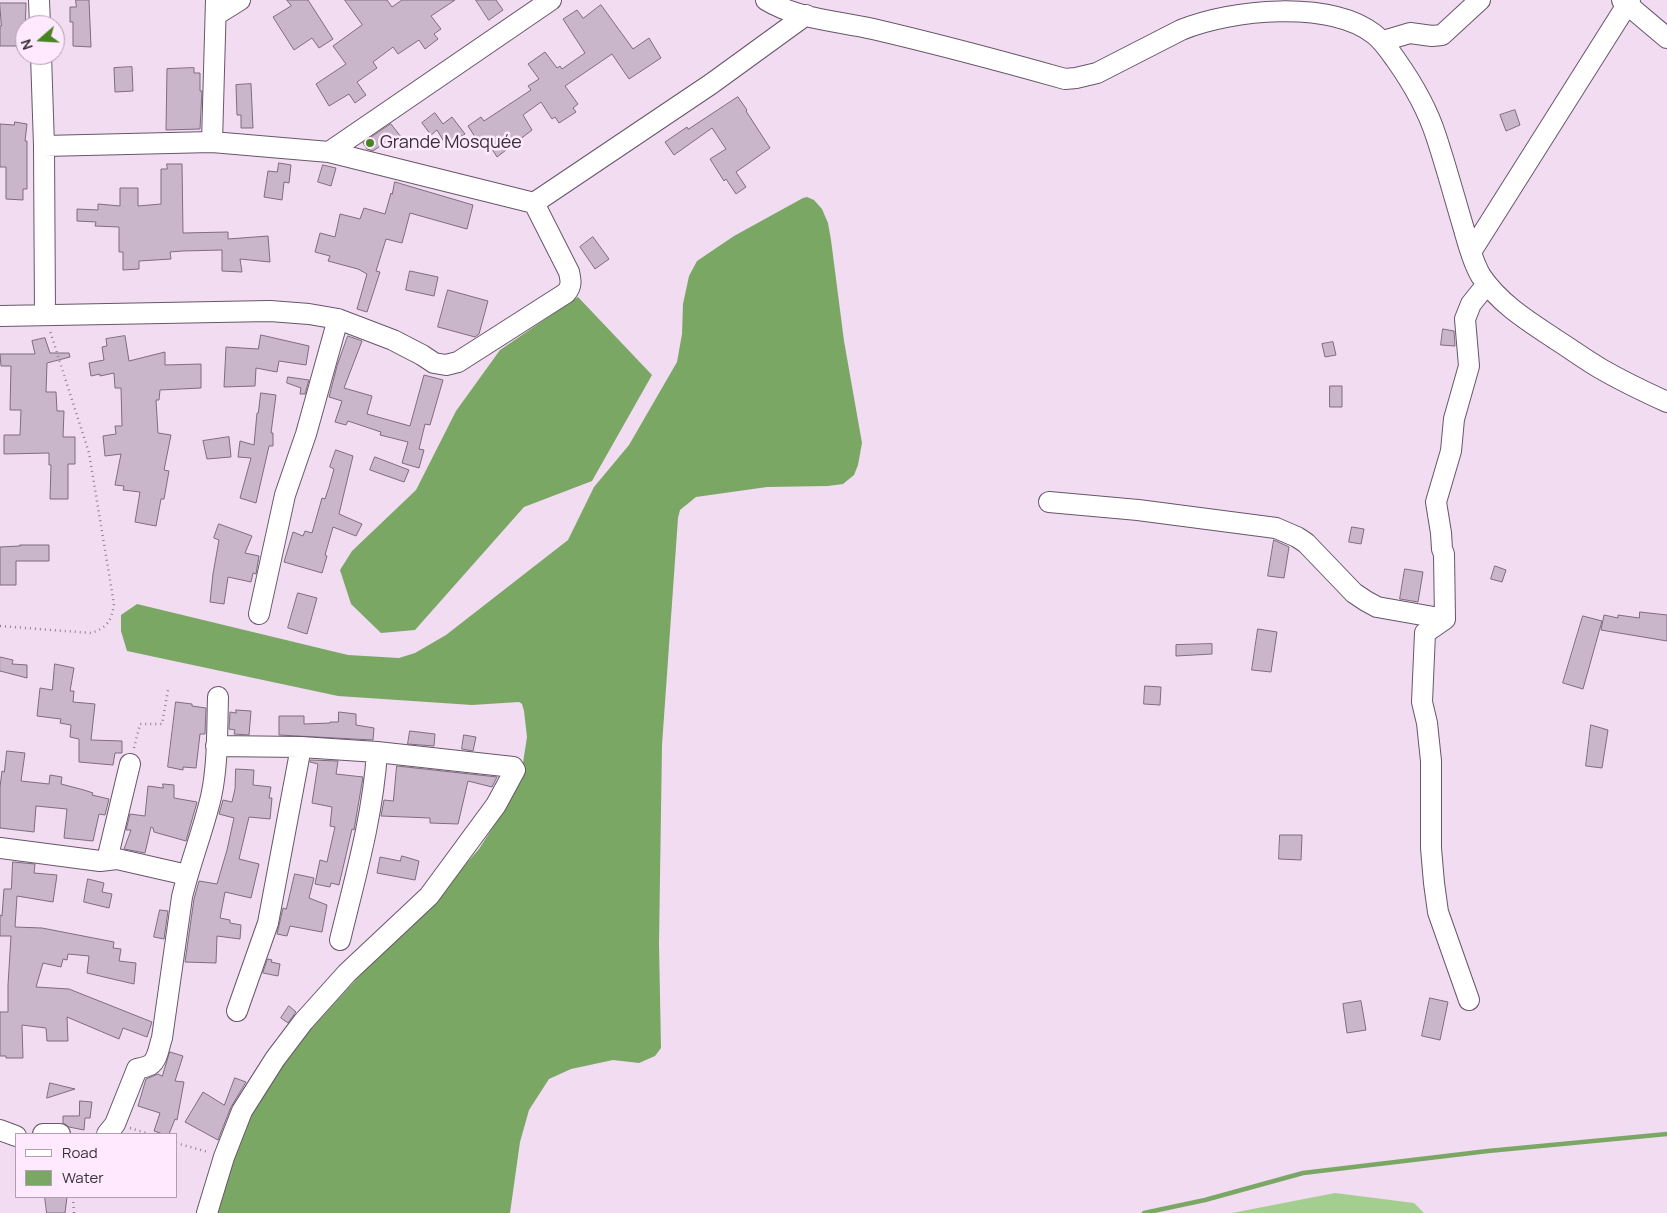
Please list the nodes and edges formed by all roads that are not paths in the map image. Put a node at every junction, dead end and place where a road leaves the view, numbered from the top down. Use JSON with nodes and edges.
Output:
{"nodes":[{"id":1,"x":39,"y":0,"type":"edge"},
{"id":2,"x":240,"y":0,"type":"edge"},
{"id":3,"x":551,"y":0,"type":"edge"},
{"id":4,"x":768,"y":0,"type":"edge"},
{"id":5,"x":1480,"y":0,"type":"edge"},
{"id":6,"x":1626,"y":2,"type":"edge"},
{"id":7,"x":216,"y":7,"type":"edge"},
{"id":8,"x":40,"y":15,"type":"edge"},
{"id":9,"x":806,"y":16,"type":"junction"},
{"id":10,"x":1667,"y":38,"type":"edge"},
{"id":11,"x":1382,"y":41,"type":"junction"},
{"id":12,"x":41,"y":65,"type":"edge"},
{"id":13,"x":212,"y":142,"type":"junction"},
{"id":14,"x":44,"y":146,"type":"junction"},
{"id":15,"x":329,"y":152,"type":"junction"},
{"id":16,"x":534,"y":203,"type":"junction"},
{"id":17,"x":1471,"y":252,"type":"junction"},
{"id":18,"x":1487,"y":284,"type":"junction"},
{"id":19,"x":45,"y":315,"type":"junction"},
{"id":20,"x":0,"y":316,"type":"edge"},
{"id":21,"x":338,"y":319,"type":"junction"},
{"id":22,"x":1667,"y":402,"type":"edge"},
{"id":23,"x":1049,"y":502,"type":"dead end"},
{"id":24,"x":260,"y":614,"type":"dead end"},
{"id":25,"x":1445,"y":619,"type":"junction"},
{"id":26,"x":218,"y":697,"type":"dead end"},
{"id":27,"x":216,"y":746,"type":"junction"},
{"id":28,"x":301,"y":748,"type":"junction"},
{"id":29,"x":376,"y":752,"type":"junction"},
{"id":30,"x":130,"y":764,"type":"road end"},
{"id":31,"x":0,"y":848,"type":"edge"},
{"id":32,"x":107,"y":860,"type":"junction"},
{"id":33,"x":187,"y":875,"type":"junction"},
{"id":34,"x":340,"y":940,"type":"dead end"},
{"id":35,"x":1469,"y":1000,"type":"dead end"},
{"id":36,"x":237,"y":1011,"type":"dead end"},
{"id":37,"x":0,"y":1130,"type":"edge"},
{"id":38,"x":108,"y":1133,"type":"edge"},
{"id":39,"x":15,"y":1136,"type":"edge"},
{"id":40,"x":207,"y":1213,"type":"edge"}],
"edges":[{"from":1,"to":8,"type":"street"},
{"from":2,"to":7,"type":"street"},
{"from":3,"to":15,"type":"street"},
{"from":4,"to":9,"type":"street"},
{"from":5,"to":11,"type":"street"},
{"from":6,"to":10,"type":"street"},
{"from":6,"to":17,"type":"street"},
{"from":7,"to":13,"type":"street"},
{"from":9,"to":11,"type":"street"},
{"from":9,"to":16,"type":"street"},
{"from":11,"to":17,"type":"street"},
{"from":12,"to":14,"type":"street"},
{"from":13,"to":14,"type":"street"},
{"from":13,"to":15,"type":"street"},
{"from":14,"to":19,"type":"street"},
{"from":15,"to":16,"type":"street"},
{"from":16,"to":21,"type":"street"},
{"from":17,"to":18,"type":"street"},
{"from":18,"to":22,"type":"street"},
{"from":18,"to":25,"type":"street"},
{"from":19,"to":20,"type":"street"},
{"from":19,"to":21,"type":"street"},
{"from":21,"to":24,"type":"street"},
{"from":23,"to":25,"type":"street"},
{"from":25,"to":35,"type":"street"},
{"from":26,"to":27,"type":"street"},
{"from":27,"to":28,"type":"street"},
{"from":27,"to":33,"type":"street"},
{"from":28,"to":29,"type":"street"},
{"from":28,"to":36,"type":"street"},
{"from":29,"to":34,"type":"street"},
{"from":29,"to":40,"type":"street"},
{"from":30,"to":32,"type":"street"},
{"from":31,"to":32,"type":"street"},
{"from":32,"to":33,"type":"street"},
{"from":33,"to":38,"type":"street"},
{"from":37,"to":39,"type":"street"}]}
